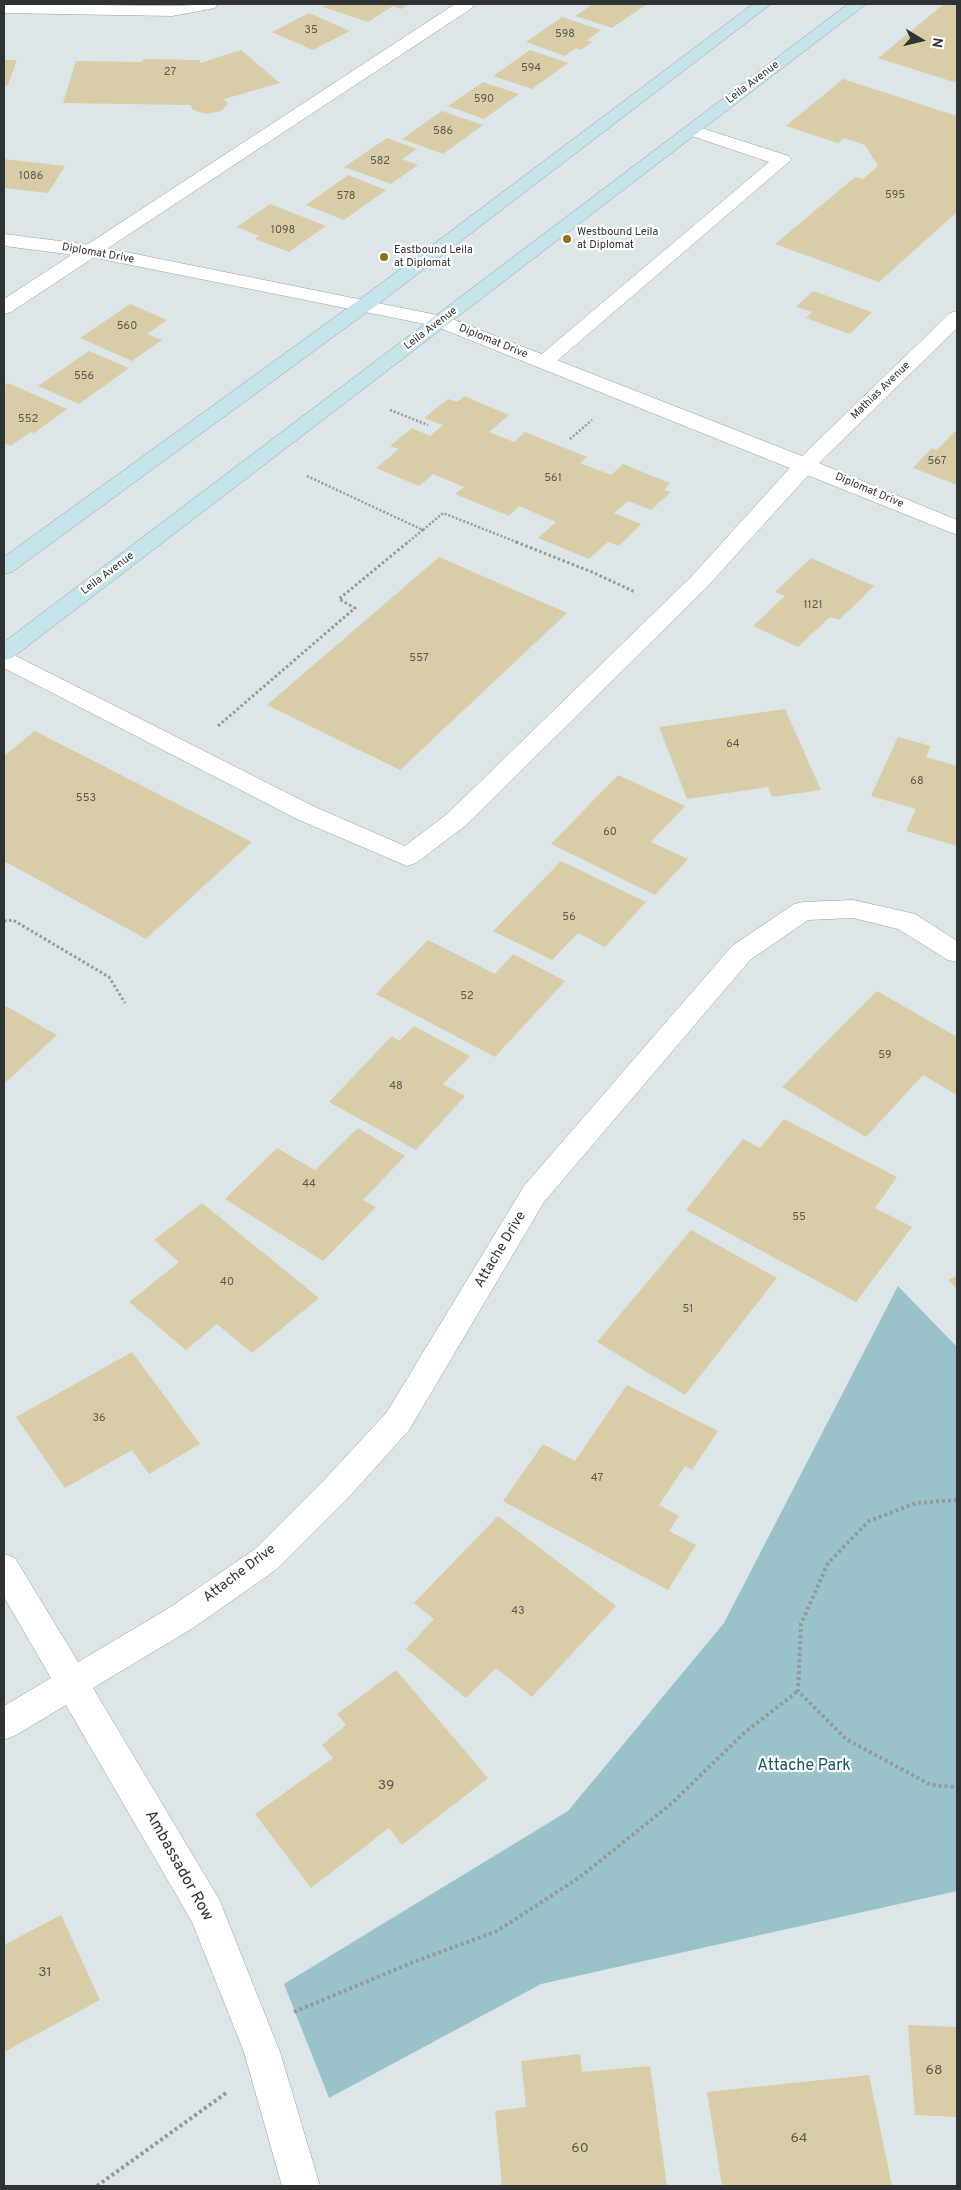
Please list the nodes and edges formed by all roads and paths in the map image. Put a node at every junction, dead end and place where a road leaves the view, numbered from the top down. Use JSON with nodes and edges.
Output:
{"nodes":[{"id":1,"x":210,"y":4,"type":"edge"},
{"id":2,"x":466,"y":4,"type":"edge"},
{"id":3,"x":764,"y":4,"type":"edge"},
{"id":4,"x":858,"y":4,"type":"edge"},
{"id":5,"x":4,"y":8,"type":"edge"},
{"id":6,"x":692,"y":130,"type":"junction"},
{"id":7,"x":4,"y":240,"type":"edge"},
{"id":8,"x":90,"y":251,"type":"junction"},
{"id":9,"x":362,"y":306,"type":"junction"},
{"id":10,"x":4,"y":308,"type":"edge"},
{"id":11,"x":957,"y":317,"type":"edge"},
{"id":12,"x":440,"y":321,"type":"junction"},
{"id":13,"x":544,"y":362,"type":"junction"},
{"id":14,"x":390,"y":410,"type":"dead end"},
{"id":15,"x":428,"y":425,"type":"dead end"},
{"id":16,"x":805,"y":465,"type":"junction"},
{"id":17,"x":307,"y":476,"type":"dead end"},
{"id":18,"x":957,"y":528,"type":"edge"},
{"id":19,"x":423,"y":530,"type":"junction"},
{"id":20,"x":4,"y":567,"type":"edge"},
{"id":21,"x":672,"y":609,"type":"junction"},
{"id":22,"x":4,"y":653,"type":"edge"},
{"id":23,"x":4,"y":659,"type":"edge"},
{"id":24,"x":187,"y":752,"type":"junction"},
{"id":25,"x":4,"y":921,"type":"edge"},
{"id":26,"x":957,"y":953,"type":"edge"},
{"id":27,"x":125,"y":1003,"type":"dead end"},
{"id":28,"x":957,"y":1500,"type":"edge"},
{"id":29,"x":4,"y":1568,"type":"edge"},
{"id":30,"x":72,"y":1684,"type":"junction"},
{"id":31,"x":798,"y":1691,"type":"junction"},
{"id":32,"x":4,"y":1724,"type":"edge"},
{"id":33,"x":957,"y":1787,"type":"edge"},
{"id":34,"x":262,"y":2052,"type":"junction"},
{"id":35,"x":97,"y":2186,"type":"edge"},
{"id":36,"x":301,"y":2186,"type":"edge"}],
"edges":[{"from":1,"to":5,"type":"street"},
{"from":2,"to":8,"type":"street"},
{"from":3,"to":9,"type":"main road"},
{"from":4,"to":6,"type":"main road","name":"Leila Avenue"},
{"from":6,"to":12,"type":"main road","name":"Leila Avenue"},
{"from":6,"to":13,"type":"street"},
{"from":7,"to":8,"type":"street","name":"Diplomat Drive"},
{"from":8,"to":9,"type":"street","name":"Diplomat Drive"},
{"from":8,"to":10,"type":"street"},
{"from":9,"to":12,"type":"street","name":"Diplomat Drive"},
{"from":9,"to":20,"type":"main road"},
{"from":11,"to":16,"type":"street","name":"Mathias Avenue"},
{"from":12,"to":13,"type":"street","name":"Diplomat Drive"},
{"from":12,"to":22,"type":"main road","name":"Leila Avenue"},
{"from":13,"to":16,"type":"street","name":"Diplomat Drive"},
{"from":14,"to":15,"type":"path"},
{"from":16,"to":18,"type":"street","name":"Diplomat Drive"},
{"from":16,"to":21,"type":"street","name":"Mathias Avenue"},
{"from":17,"to":19,"type":"path"},
{"from":19,"to":21,"type":"path"},
{"from":19,"to":24,"type":"path"},
{"from":21,"to":24,"type":"street","name":"Mathias Avenue"},
{"from":23,"to":24,"type":"street"},
{"from":25,"to":27,"type":"path"},
{"from":26,"to":30,"type":"street","name":"Attache Drive"},
{"from":28,"to":31,"type":"path"},
{"from":29,"to":30,"type":"street","name":"Ambassador Row"},
{"from":30,"to":32,"type":"street","name":"Attache Drive"},
{"from":30,"to":34,"type":"street","name":"Ambassador Row"},
{"from":31,"to":33,"type":"path"},
{"from":31,"to":34,"type":"path"},
{"from":34,"to":35,"type":"path"},
{"from":34,"to":36,"type":"street","name":"Ambassador Row"}]}
